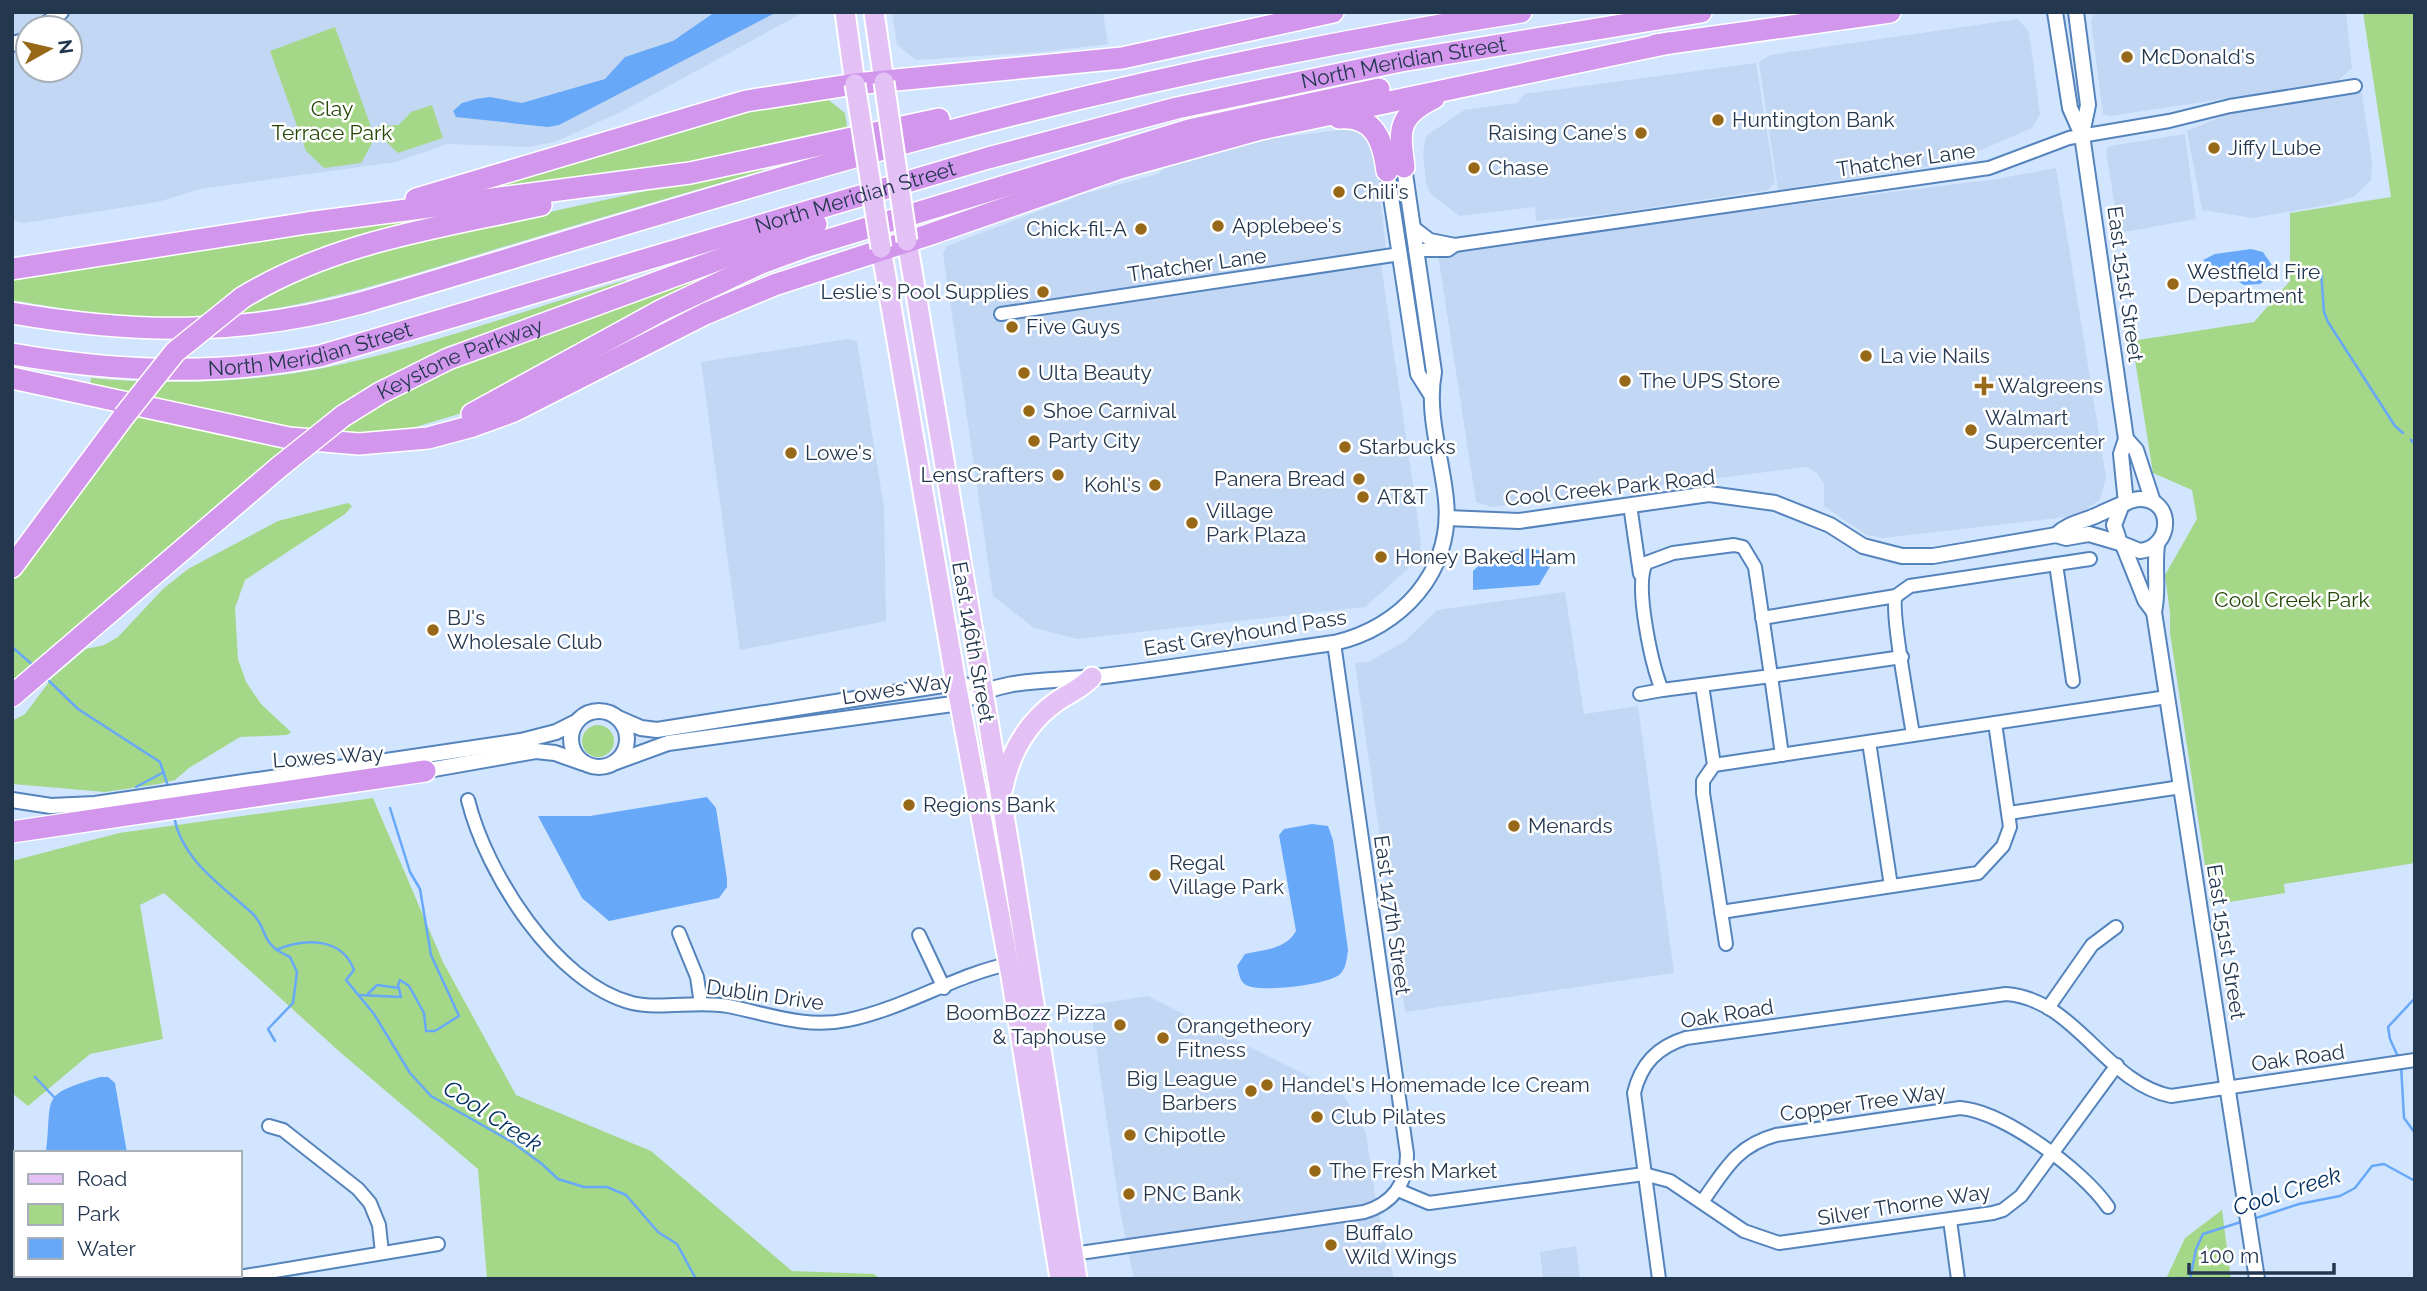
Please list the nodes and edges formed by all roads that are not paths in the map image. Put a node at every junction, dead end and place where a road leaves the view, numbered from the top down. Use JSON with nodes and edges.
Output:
{"nodes":[{"id":1,"x":845,"y":12,"type":"edge"},
{"id":2,"x":874,"y":12,"type":"edge"},
{"id":3,"x":1333,"y":12,"type":"edge"},
{"id":4,"x":1471,"y":12,"type":"edge"},
{"id":5,"x":1521,"y":12,"type":"edge"},
{"id":6,"x":1701,"y":12,"type":"edge"},
{"id":7,"x":1890,"y":12,"type":"edge"},
{"id":8,"x":2054,"y":12,"type":"edge"},
{"id":9,"x":2076,"y":12,"type":"edge"},
{"id":10,"x":1320,"y":15,"type":"edge"},
{"id":11,"x":1669,"y":43,"type":"junction"},
{"id":12,"x":1331,"y":45,"type":"junction"},
{"id":13,"x":1203,"y":72,"type":"junction"},
{"id":14,"x":884,"y":82,"type":"junction"},
{"id":15,"x":855,"y":84,"type":"junction"},
{"id":16,"x":2355,"y":86,"type":"dead end"},
{"id":17,"x":1450,"y":88,"type":"junction"},
{"id":18,"x":1261,"y":130,"type":"junction"},
{"id":19,"x":2082,"y":135,"type":"junction"},
{"id":20,"x":988,"y":158,"type":"junction"},
{"id":21,"x":1396,"y":169,"type":"junction"},
{"id":22,"x":690,"y":173,"type":"junction"},
{"id":23,"x":307,"y":223,"type":"junction"},
{"id":24,"x":1413,"y":227,"type":"junction"},
{"id":25,"x":183,"y":241,"type":"junction"},
{"id":26,"x":907,"y":242,"type":"junction"},
{"id":27,"x":1455,"y":245,"type":"junction"},
{"id":28,"x":881,"y":248,"type":"junction"},
{"id":29,"x":1415,"y":250,"type":"junction"},
{"id":30,"x":12,"y":254,"type":"edge"},
{"id":31,"x":1399,"y":254,"type":"junction"},
{"id":32,"x":12,"y":269,"type":"edge"},
{"id":33,"x":12,"y":313,"type":"edge"},
{"id":34,"x":1001,"y":314,"type":"dead end"},
{"id":35,"x":12,"y":354,"type":"edge"},
{"id":36,"x":12,"y":378,"type":"edge"},
{"id":37,"x":1430,"y":393,"type":"junction"},
{"id":38,"x":2126,"y":439,"type":"junction"},
{"id":39,"x":323,"y":442,"type":"junction"},
{"id":40,"x":2153,"y":502,"type":"junction"},
{"id":41,"x":1630,"y":505,"type":"junction"},
{"id":42,"x":2124,"y":505,"type":"junction"},
{"id":43,"x":1447,"y":518,"type":"junction"},
{"id":44,"x":2056,"y":535,"type":"junction"},
{"id":45,"x":2122,"y":544,"type":"junction"},
{"id":46,"x":2157,"y":545,"type":"junction"},
{"id":47,"x":2090,"y":559,"type":"dead end"},
{"id":48,"x":2056,"y":564,"type":"junction"},
{"id":49,"x":12,"y":566,"type":"edge"},
{"id":50,"x":1641,"y":581,"type":"junction"},
{"id":51,"x":1896,"y":596,"type":"junction"},
{"id":52,"x":2154,"y":612,"type":"junction"},
{"id":53,"x":1762,"y":618,"type":"junction"},
{"id":54,"x":1334,"y":643,"type":"junction"},
{"id":55,"x":1902,"y":657,"type":"junction"},
{"id":56,"x":1771,"y":676,"type":"junction"},
{"id":57,"x":1092,"y":677,"type":"junction"},
{"id":58,"x":2073,"y":681,"type":"dead end"},
{"id":59,"x":956,"y":683,"type":"junction"},
{"id":60,"x":1702,"y":685,"type":"junction"},
{"id":61,"x":983,"y":689,"type":"junction"},
{"id":62,"x":1661,"y":690,"type":"junction"},
{"id":63,"x":1640,"y":694,"type":"dead end"},
{"id":64,"x":12,"y":696,"type":"edge"},
{"id":65,"x":2167,"y":697,"type":"junction"},
{"id":66,"x":960,"y":703,"type":"junction"},
{"id":67,"x":618,"y":719,"type":"junction"},
{"id":68,"x":576,"y":722,"type":"junction"},
{"id":69,"x":1995,"y":723,"type":"junction"},
{"id":70,"x":1913,"y":736,"type":"junction"},
{"id":71,"x":1870,"y":742,"type":"junction"},
{"id":72,"x":1782,"y":755,"type":"junction"},
{"id":73,"x":617,"y":762,"type":"junction"},
{"id":74,"x":583,"y":763,"type":"junction"},
{"id":75,"x":1714,"y":765,"type":"junction"},
{"id":76,"x":425,"y":772,"type":"joint"},
{"id":77,"x":2181,"y":787,"type":"junction"},
{"id":78,"x":243,"y":792,"type":"junction"},
{"id":79,"x":1001,"y":799,"type":"junction"},
{"id":80,"x":12,"y":800,"type":"edge"},
{"id":81,"x":468,"y":800,"type":"dead end"},
{"id":82,"x":110,"y":810,"type":"junction"},
{"id":83,"x":2009,"y":813,"type":"junction"},
{"id":84,"x":12,"y":832,"type":"edge"},
{"id":85,"x":1891,"y":886,"type":"junction"},
{"id":86,"x":1721,"y":912,"type":"junction"},
{"id":87,"x":2116,"y":927,"type":"dead end"},
{"id":88,"x":679,"y":933,"type":"dead end"},
{"id":89,"x":919,"y":935,"type":"dead end"},
{"id":90,"x":1726,"y":944,"type":"dead end"},
{"id":91,"x":1018,"y":963,"type":"junction"},
{"id":92,"x":944,"y":988,"type":"junction"},
{"id":93,"x":701,"y":1004,"type":"junction"},
{"id":94,"x":2048,"y":1008,"type":"junction"},
{"id":95,"x":2415,"y":1060,"type":"edge"},
{"id":96,"x":2117,"y":1065,"type":"junction"},
{"id":97,"x":2226,"y":1087,"type":"junction"},
{"id":98,"x":269,"y":1126,"type":"dead end"},
{"id":99,"x":2052,"y":1155,"type":"junction"},
{"id":100,"x":1644,"y":1174,"type":"junction"},
{"id":101,"x":1398,"y":1190,"type":"junction"},
{"id":102,"x":1702,"y":1202,"type":"junction"},
{"id":103,"x":2108,"y":1207,"type":"dead end"},
{"id":104,"x":1950,"y":1220,"type":"junction"},
{"id":105,"x":438,"y":1244,"type":"dead end"},
{"id":106,"x":382,"y":1253,"type":"junction"},
{"id":107,"x":1065,"y":1255,"type":"junction"},
{"id":108,"x":271,"y":1276,"type":"edge"},
{"id":109,"x":227,"y":1279,"type":"edge"},
{"id":110,"x":1060,"y":1279,"type":"edge"},
{"id":111,"x":1077,"y":1279,"type":"edge"},
{"id":112,"x":1659,"y":1279,"type":"edge"},
{"id":113,"x":1958,"y":1279,"type":"edge"},
{"id":114,"x":2257,"y":1279,"type":"edge"}],
"edges":[{"from":1,"to":15,"type":"main road","name":"East 146th Street"},
{"from":2,"to":14,"type":"main road","name":"East 146th Street"},
{"from":3,"to":10,"type":"highway"},
{"from":4,"to":12,"type":"highway"},
{"from":5,"to":12,"type":"highway","name":"North Meridian Street"},
{"from":6,"to":20,"type":"highway","name":"North Meridian Street"},
{"from":7,"to":11,"type":"highway"},
{"from":8,"to":19,"type":"street","name":"East 151st Street"},
{"from":9,"to":19,"type":"street","name":"East 151st Street"},
{"from":10,"to":14,"type":"highway"},
{"from":11,"to":17,"type":"highway"},
{"from":11,"to":39,"type":"highway"},
{"from":12,"to":13,"type":"highway","name":"North Meridian Street"},
{"from":13,"to":22,"type":"highway"},
{"from":13,"to":33,"type":"highway","name":"North Meridian Street"},
{"from":14,"to":15,"type":"highway"},
{"from":14,"to":26,"type":"main road","name":"East 146th Street","bridge":true},
{"from":15,"to":23,"type":"highway"},
{"from":15,"to":28,"type":"main road","name":"East 146th Street","bridge":true},
{"from":16,"to":19,"type":"street","name":"Thatcher Lane"},
{"from":17,"to":18,"type":"highway"},
{"from":17,"to":21,"type":"highway"},
{"from":18,"to":21,"type":"highway"},
{"from":18,"to":26,"type":"highway"},
{"from":19,"to":27,"type":"street","name":"Thatcher Lane"},
{"from":19,"to":38,"type":"street","name":"East 151st Street"},
{"from":20,"to":35,"type":"highway","name":"North Meridian Street"},
{"from":20,"to":64,"type":"highway","name":"Keystone Parkway","bridge":true},
{"from":21,"to":24,"type":"street","name":"East Greyhound Pass"},
{"from":21,"to":31,"type":"street","name":"East Greyhound Pass"},
{"from":22,"to":23,"type":"highway"},
{"from":22,"to":49,"type":"highway","bridge":true},
{"from":23,"to":25,"type":"highway"},
{"from":24,"to":27,"type":"street","name":"Thatcher Lane"},
{"from":24,"to":29,"type":"street","name":"East Greyhound Pass"},
{"from":25,"to":30,"type":"highway"},
{"from":25,"to":32,"type":"highway"},
{"from":26,"to":28,"type":"highway"},
{"from":26,"to":61,"type":"main road","name":"East 146th Street"},
{"from":27,"to":29,"type":"street","name":"Thatcher Lane"},
{"from":28,"to":39,"type":"highway"},
{"from":28,"to":59,"type":"main road","name":"East 146th Street"},
{"from":29,"to":37,"type":"street","name":"East Greyhound Pass"},
{"from":31,"to":34,"type":"street","name":"Thatcher Lane"},
{"from":31,"to":37,"type":"street","name":"East Greyhound Pass"},
{"from":36,"to":39,"type":"highway"},
{"from":37,"to":43,"type":"street","name":"East Greyhound Pass"},
{"from":38,"to":40,"type":"street","name":"East 151st Street"},
{"from":38,"to":42,"type":"street","name":"East 151st Street"},
{"from":40,"to":42,"type":"street"},
{"from":40,"to":46,"type":"street"},
{"from":41,"to":43,"type":"street","name":"Cool Creek Park Road"},
{"from":41,"to":44,"type":"street","name":"Cool Creek Park Road"},
{"from":41,"to":50,"type":"street"},
{"from":42,"to":44,"type":"street","name":"Cool Creek Park Road"},
{"from":42,"to":45,"type":"street"},
{"from":43,"to":54,"type":"street","name":"East Greyhound Pass"},
{"from":44,"to":45,"type":"street","name":"Cool Creek Park Road"},
{"from":45,"to":46,"type":"street"},
{"from":45,"to":52,"type":"street","name":"East 151st Street"},
{"from":46,"to":52,"type":"street","name":"East 151st Street"},
{"from":47,"to":48,"type":"street"},
{"from":48,"to":51,"type":"street"},
{"from":48,"to":58,"type":"street"},
{"from":50,"to":53,"type":"street"},
{"from":50,"to":62,"type":"street"},
{"from":51,"to":53,"type":"street"},
{"from":51,"to":55,"type":"street"},
{"from":52,"to":65,"type":"street","name":"East 151st Street"},
{"from":53,"to":56,"type":"street"},
{"from":54,"to":57,"type":"street","name":"East Greyhound Pass"},
{"from":54,"to":101,"type":"street","name":"East 147th Street"},
{"from":55,"to":56,"type":"street"},
{"from":55,"to":70,"type":"street"},
{"from":56,"to":60,"type":"street"},
{"from":56,"to":72,"type":"street"},
{"from":57,"to":61,"type":"street","name":"East Greyhound Pass"},
{"from":57,"to":79,"type":"main road"},
{"from":59,"to":61,"type":"street","name":"Lowes Way"},
{"from":59,"to":66,"type":"main road","name":"East 146th Street"},
{"from":59,"to":67,"type":"street","name":"Lowes Way"},
{"from":60,"to":62,"type":"street"},
{"from":60,"to":75,"type":"street"},
{"from":61,"to":66,"type":"street","name":"Lowes Way"},
{"from":61,"to":79,"type":"main road","name":"East 146th Street"},
{"from":62,"to":63,"type":"street"},
{"from":65,"to":69,"type":"street"},
{"from":65,"to":77,"type":"street","name":"East 151st Street"},
{"from":66,"to":73,"type":"street","name":"Lowes Way"},
{"from":66,"to":91,"type":"main road","name":"East 146th Street"},
{"from":67,"to":68,"type":"street","name":"Lowes Way"},
{"from":67,"to":73,"type":"street"},
{"from":68,"to":74,"type":"street"},
{"from":68,"to":78,"type":"street","name":"Lowes Way"},
{"from":69,"to":70,"type":"street"},
{"from":69,"to":83,"type":"street"},
{"from":70,"to":71,"type":"street"},
{"from":71,"to":72,"type":"street"},
{"from":71,"to":85,"type":"street"},
{"from":72,"to":75,"type":"street"},
{"from":73,"to":74,"type":"street","name":"Lowes Way"},
{"from":74,"to":76,"type":"street","name":"Lowes Way"},
{"from":75,"to":86,"type":"street"},
{"from":76,"to":78,"type":"highway"},
{"from":77,"to":83,"type":"street"},
{"from":77,"to":97,"type":"street","name":"East 151st Street"},
{"from":78,"to":82,"type":"highway"},
{"from":79,"to":91,"type":"main road","name":"East 146th Street"},
{"from":80,"to":82,"type":"street"},
{"from":81,"to":93,"type":"street","name":"Dublin Drive"},
{"from":82,"to":84,"type":"highway"},
{"from":83,"to":85,"type":"street"},
{"from":85,"to":86,"type":"street"},
{"from":86,"to":90,"type":"street"},
{"from":87,"to":94,"type":"street"},
{"from":88,"to":93,"type":"street"},
{"from":89,"to":92,"type":"street"},
{"from":91,"to":92,"type":"street","name":"Dublin Drive"},
{"from":91,"to":107,"type":"main road","name":"East 146th Street"},
{"from":92,"to":93,"type":"street","name":"Dublin Drive"},
{"from":94,"to":96,"type":"street","name":"Oak Road"},
{"from":94,"to":100,"type":"street","name":"Oak Road"},
{"from":95,"to":97,"type":"street","name":"Oak Road"},
{"from":96,"to":97,"type":"street","name":"Oak Road"},
{"from":96,"to":99,"type":"street","name":"Silver Thorne Way"},
{"from":97,"to":114,"type":"street","name":"East 151st Street"},
{"from":98,"to":106,"type":"street"},
{"from":99,"to":102,"type":"street","name":"Copper Tree Way"},
{"from":99,"to":103,"type":"street","name":"Copper Tree Way"},
{"from":99,"to":104,"type":"street","name":"Silver Thorne Way"},
{"from":100,"to":101,"type":"street"},
{"from":100,"to":102,"type":"street","name":"Silver Thorne Way"},
{"from":100,"to":112,"type":"street","name":"Oak Road"},
{"from":101,"to":107,"type":"street"},
{"from":102,"to":104,"type":"street","name":"Silver Thorne Way"},
{"from":104,"to":113,"type":"street"},
{"from":105,"to":106,"type":"street"},
{"from":106,"to":108,"type":"street"},
{"from":107,"to":110,"type":"main road","name":"East 146th Street"},
{"from":107,"to":111,"type":"main road","name":"East 146th Street"},
{"from":108,"to":109,"type":"street"}]}
